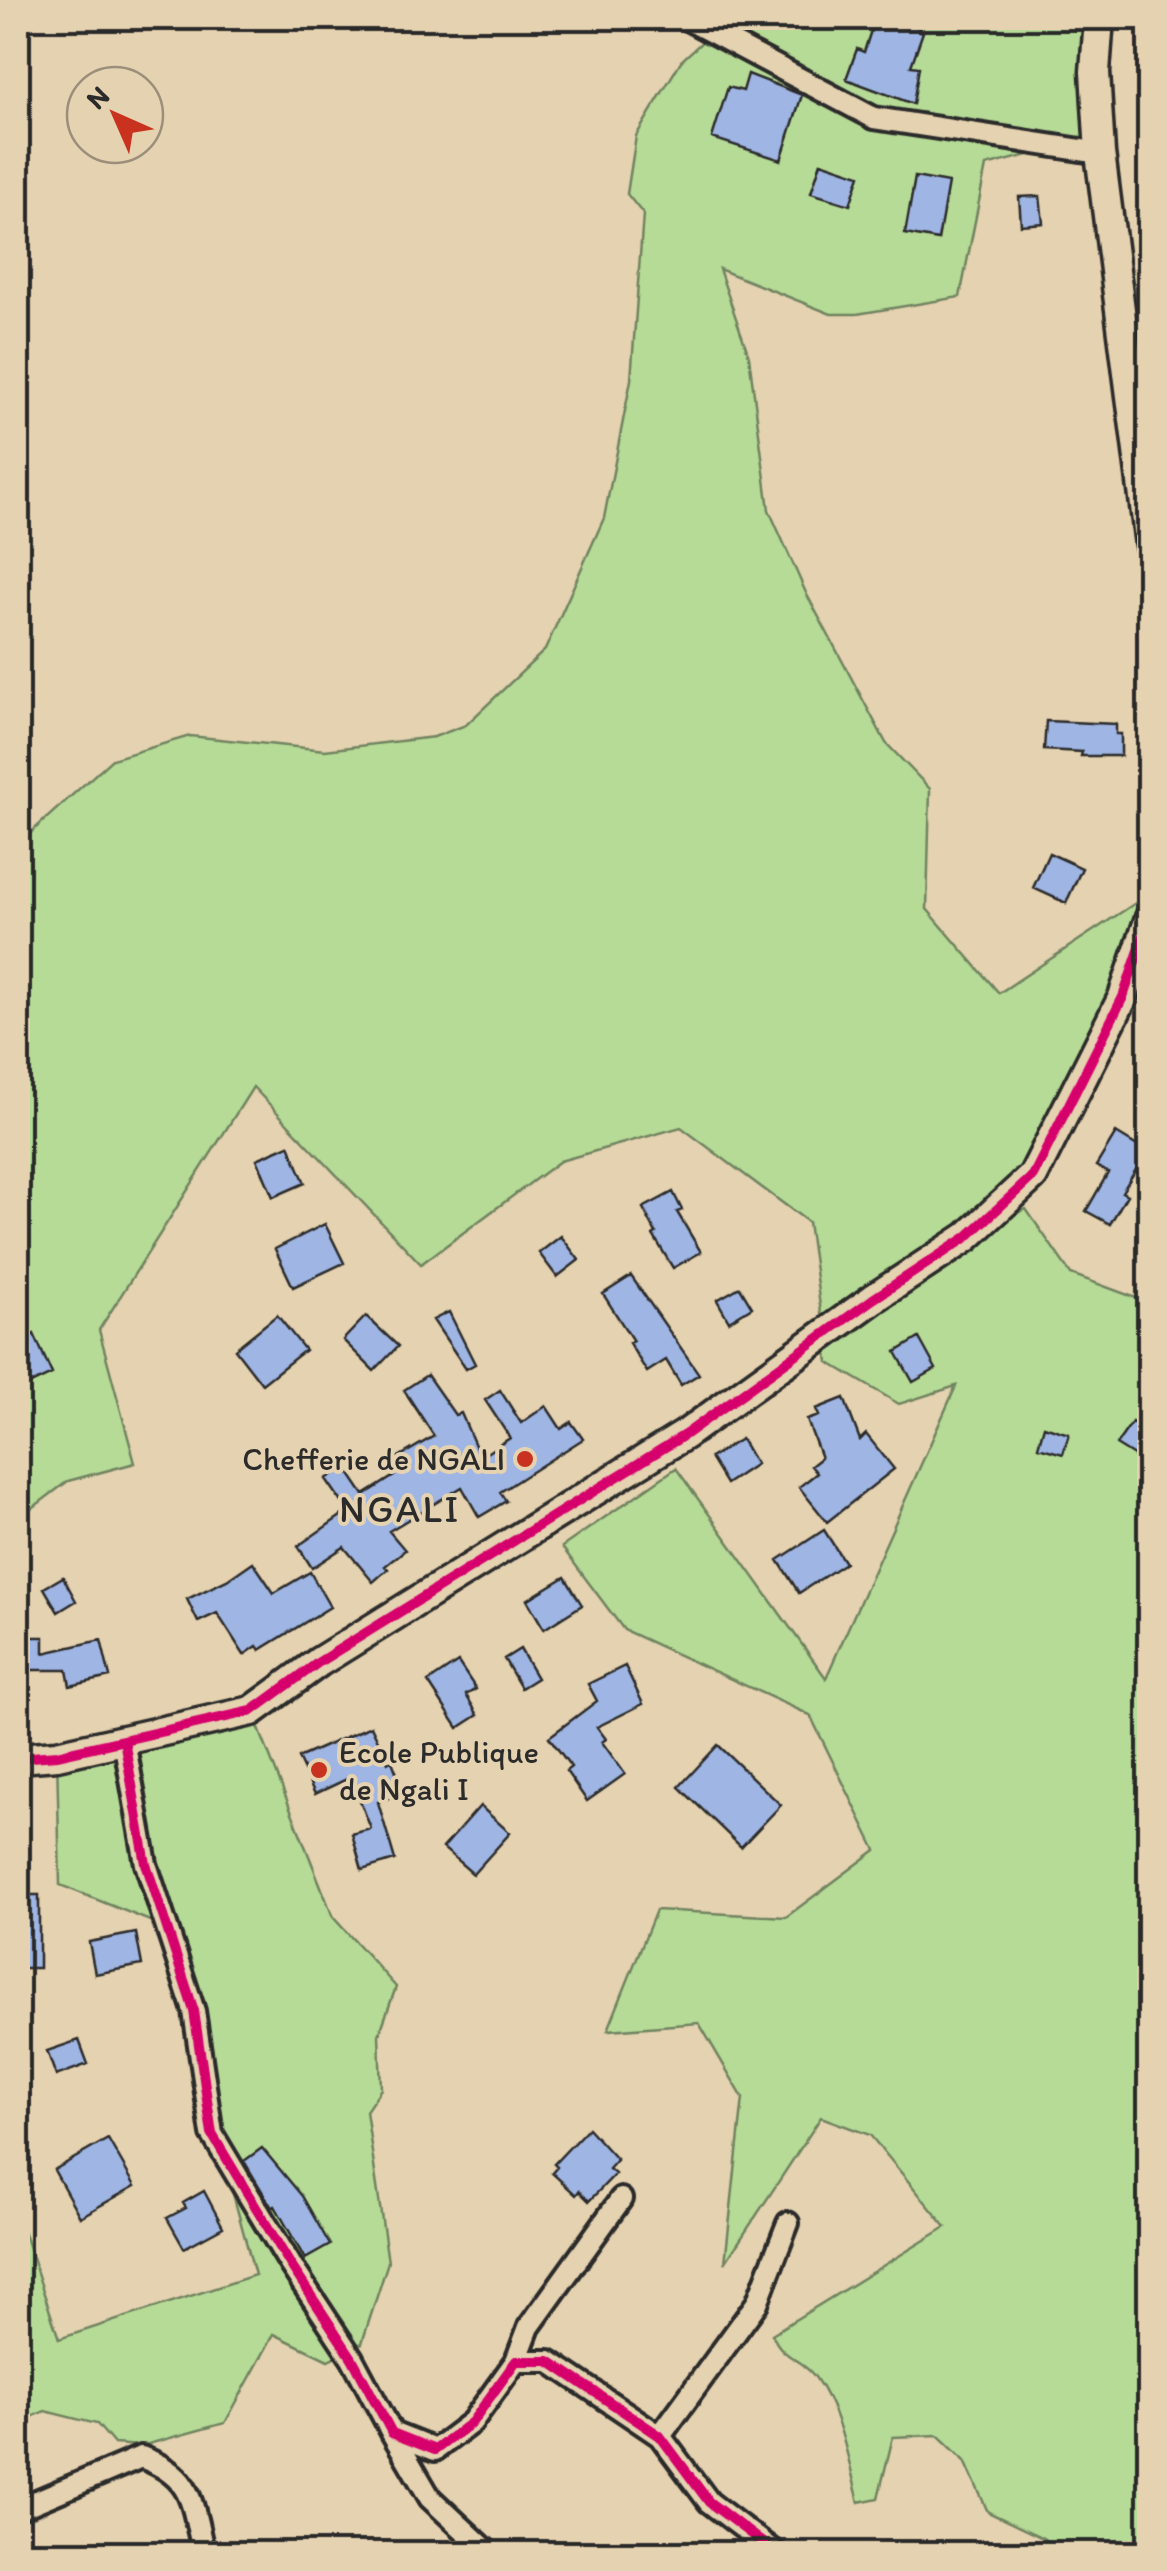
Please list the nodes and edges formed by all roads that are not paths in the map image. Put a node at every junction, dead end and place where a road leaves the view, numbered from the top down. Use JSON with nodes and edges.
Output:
{"nodes":[{"id":1,"x":685,"y":18,"type":"edge"},
{"id":2,"x":1099,"y":18,"type":"edge"},
{"id":3,"x":1100,"y":153,"type":"junction"},
{"id":4,"x":1150,"y":546,"type":"edge"},
{"id":5,"x":1150,"y":918,"type":"edge"},
{"id":6,"x":124,"y":1740,"type":"junction"},
{"id":7,"x":18,"y":1758,"type":"edge"},
{"id":8,"x":621,"y":2199,"type":"dead end"},
{"id":9,"x":788,"y":2222,"type":"dead end"},
{"id":10,"x":516,"y":2361,"type":"junction"},
{"id":11,"x":392,"y":2433,"type":"junction"},
{"id":12,"x":660,"y":2436,"type":"junction"},
{"id":13,"x":18,"y":2510,"type":"edge"},
{"id":14,"x":204,"y":2554,"type":"edge"},
{"id":15,"x":490,"y":2554,"type":"edge"},
{"id":16,"x":778,"y":2554,"type":"edge"}],
"edges":[{"from":1,"to":3,"type":"street"},
{"from":2,"to":3,"type":"street"},
{"from":3,"to":4,"type":"street"},
{"from":5,"to":6,"type":"street"},
{"from":6,"to":7,"type":"street"},
{"from":6,"to":11,"type":"street"},
{"from":8,"to":10,"type":"street"},
{"from":9,"to":12,"type":"street"},
{"from":10,"to":11,"type":"street"},
{"from":10,"to":12,"type":"street"},
{"from":11,"to":15,"type":"street"},
{"from":12,"to":16,"type":"street"},
{"from":13,"to":14,"type":"street"}]}
